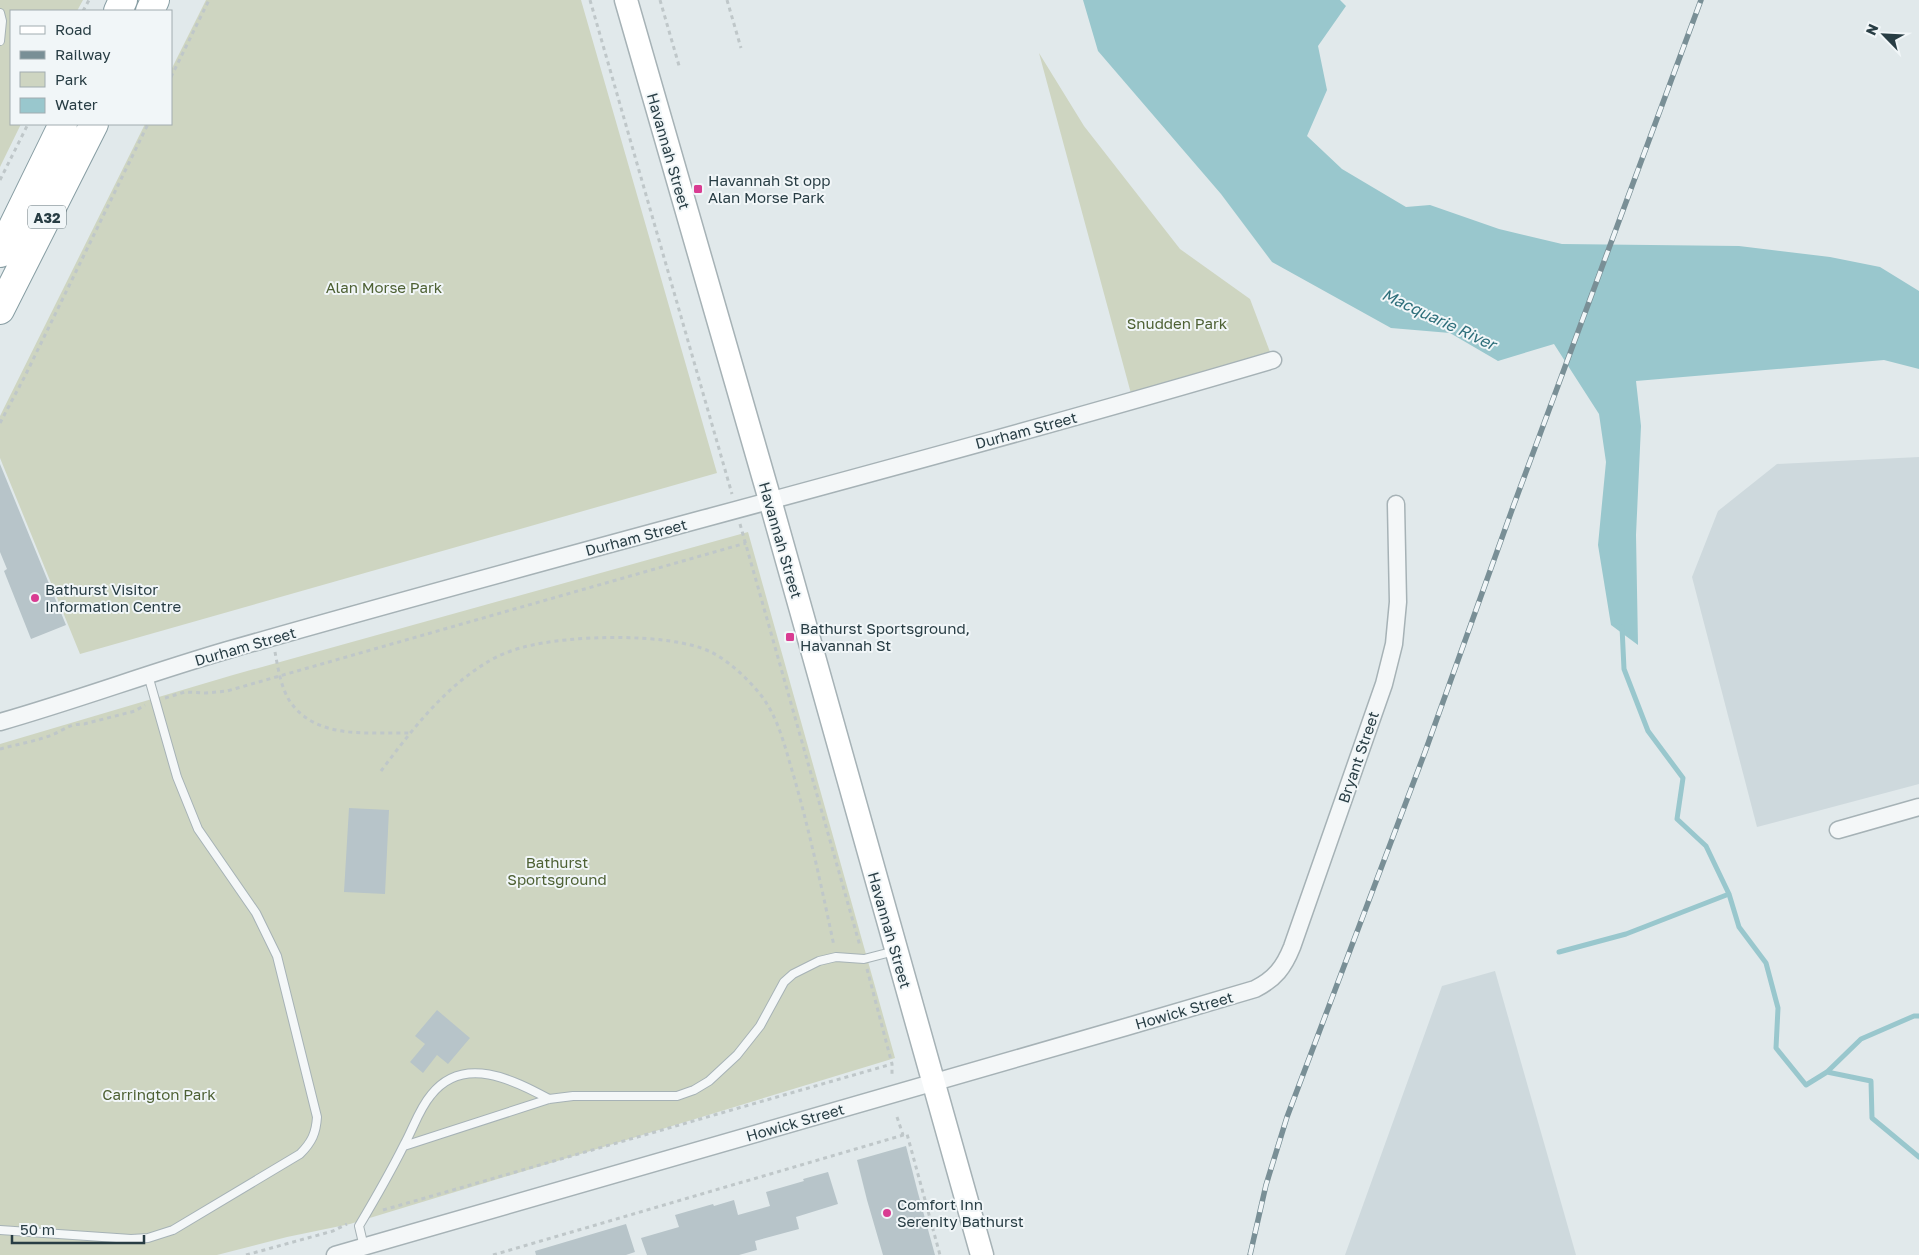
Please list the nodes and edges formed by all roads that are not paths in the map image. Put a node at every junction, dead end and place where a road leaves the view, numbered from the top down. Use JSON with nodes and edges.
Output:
{"nodes":[{"id":1,"x":626,"y":0,"type":"edge"},
{"id":2,"x":0,"y":13,"type":"edge"},
{"id":3,"x":0,"y":41,"type":"edge"},
{"id":4,"x":63,"y":125,"type":"edge"},
{"id":5,"x":93,"y":125,"type":"edge"},
{"id":6,"x":0,"y":253,"type":"edge"},
{"id":7,"x":0,"y":310,"type":"edge"},
{"id":8,"x":1273,"y":360,"type":"dead end"},
{"id":9,"x":770,"y":500,"type":"junction"},
{"id":10,"x":1396,"y":504,"type":"dead end"},
{"id":11,"x":148,"y":675,"type":"junction"},
{"id":12,"x":0,"y":722,"type":"edge"},
{"id":13,"x":1919,"y":806,"type":"edge"},
{"id":14,"x":1838,"y":830,"type":"dead end"},
{"id":15,"x":896,"y":951,"type":"junction"},
{"id":16,"x":1255,"y":989,"type":"joint"},
{"id":17,"x":933,"y":1083,"type":"junction"},
{"id":18,"x":549,"y":1099,"type":"junction"},
{"id":19,"x":404,"y":1146,"type":"junction"},
{"id":20,"x":0,"y":1230,"type":"edge"},
{"id":21,"x":364,"y":1246,"type":"junction"},
{"id":22,"x":341,"y":1254,"type":"edge"},
{"id":23,"x":982,"y":1255,"type":"edge"}],
"edges":[{"from":1,"to":9,"type":"street","name":"Havannah Street"},
{"from":2,"to":3,"type":"lane"},
{"from":4,"to":6,"type":"highway","number":"A32"},
{"from":5,"to":7,"type":"highway","number":"A32"},
{"from":8,"to":9,"type":"street","name":"Durham Street"},
{"from":9,"to":11,"type":"street","name":"Durham Street"},
{"from":9,"to":15,"type":"street","name":"Havannah Street"},
{"from":10,"to":16,"type":"street","name":"Bryant Street"},
{"from":11,"to":12,"type":"street","name":"Durham Street"},
{"from":11,"to":20,"type":"lane"},
{"from":13,"to":14,"type":"street"},
{"from":15,"to":17,"type":"street","name":"Havannah Street"},
{"from":15,"to":18,"type":"lane"},
{"from":16,"to":17,"type":"street","name":"Howick Street"},
{"from":17,"to":21,"type":"street","name":"Howick Street"},
{"from":17,"to":23,"type":"street","name":"Havannah Street"},
{"from":18,"to":19,"type":"lane"},
{"from":18,"to":19,"type":"lane"},
{"from":19,"to":21,"type":"lane"},
{"from":21,"to":22,"type":"street","name":"Howick Street"}]}
